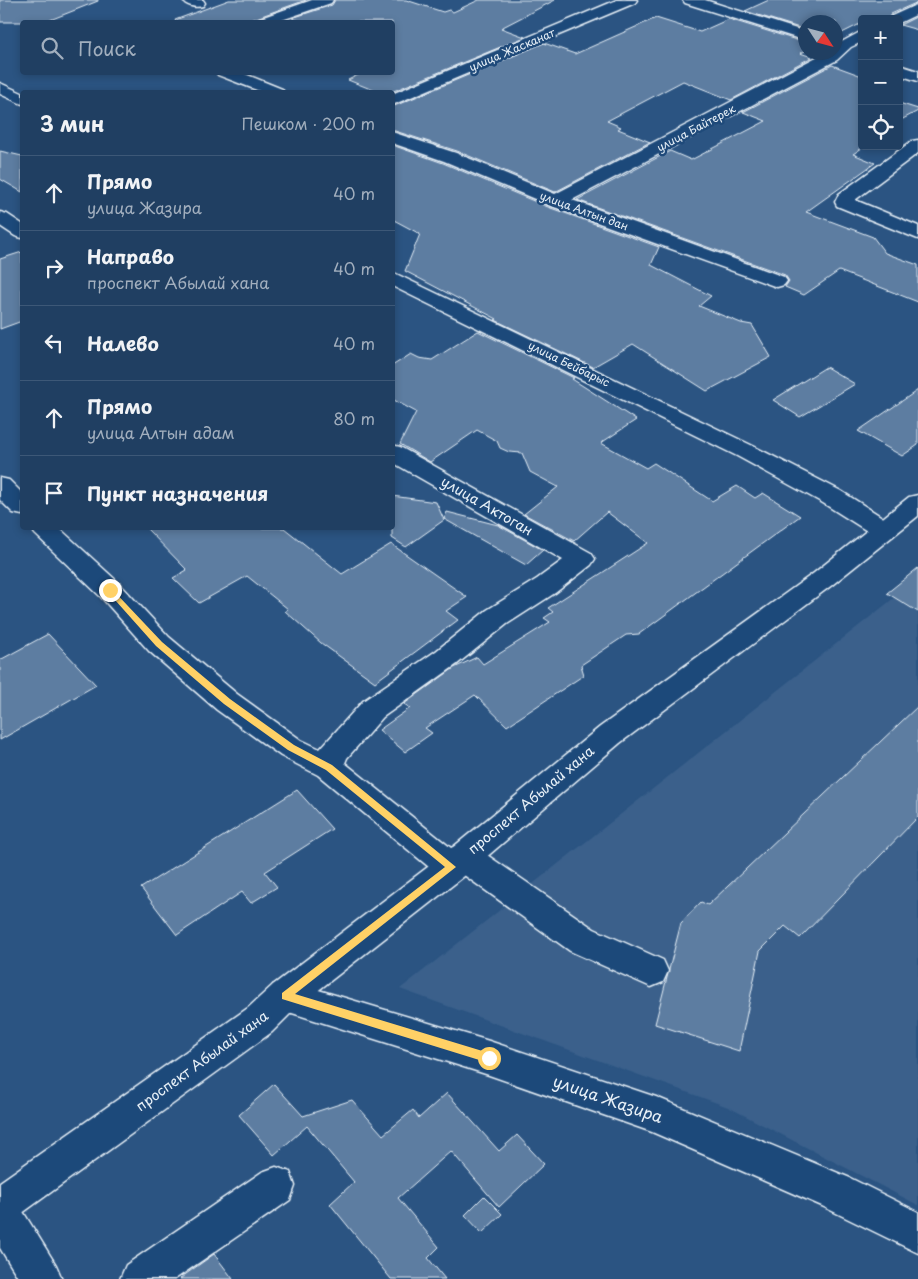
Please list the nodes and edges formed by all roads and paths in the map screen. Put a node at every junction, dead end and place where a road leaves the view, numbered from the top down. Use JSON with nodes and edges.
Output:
{"nodes":[{"id":1,"x":326,"y":0,"type":"edge"},
{"id":2,"x":630,"y":0,"type":"edge"},
{"id":3,"x":690,"y":0,"type":"edge"},
{"id":4,"x":918,"y":8,"type":"edge"},
{"id":5,"x":903,"y":16,"type":"edge"},
{"id":6,"x":269,"y":20,"type":"edge"},
{"id":7,"x":798,"y":34,"type":"edge"},
{"id":8,"x":858,"y":38,"type":"edge"},
{"id":9,"x":843,"y":46,"type":"edge"},
{"id":10,"x":843,"y":52,"type":"edge"},
{"id":11,"x":858,"y":55,"type":"edge"},
{"id":12,"x":824,"y":60,"type":"edge"},
{"id":13,"x":903,"y":71,"type":"edge"},
{"id":14,"x":232,"y":75,"type":"edge"},
{"id":15,"x":918,"y":76,"type":"edge"},
{"id":16,"x":0,"y":88,"type":"edge"},
{"id":17,"x":271,"y":90,"type":"edge"},
{"id":18,"x":20,"y":98,"type":"edge"},
{"id":19,"x":395,"y":99,"type":"edge"},
{"id":20,"x":395,"y":138,"type":"edge"},
{"id":21,"x":918,"y":145,"type":"edge"},
{"id":22,"x":556,"y":202,"type":"junction"},
{"id":23,"x":0,"y":218,"type":"edge"},
{"id":24,"x":20,"y":231,"type":"edge"},
{"id":25,"x":918,"y":233,"type":"edge"},
{"id":26,"x":395,"y":279,"type":"edge"},
{"id":27,"x":777,"y":281,"type":"dead end"},
{"id":28,"x":395,"y":454,"type":"edge"},
{"id":29,"x":0,"y":486,"type":"edge"},
{"id":30,"x":918,"y":504,"type":"edge"},
{"id":31,"x":20,"y":505,"type":"edge"},
{"id":32,"x":46,"y":530,"type":"edge"},
{"id":33,"x":884,"y":530,"type":"junction"},
{"id":34,"x":329,"y":768,"type":"junction"},
{"id":35,"x":458,"y":862,"type":"junction"},
{"id":36,"x":651,"y":971,"type":"dead end"},
{"id":37,"x":285,"y":996,"type":"junction"},
{"id":38,"x":276,"y":1186,"type":"dead end"},
{"id":39,"x":2,"y":1204,"type":"edge"},
{"id":40,"x":918,"y":1233,"type":"edge"},
{"id":41,"x":42,"y":1279,"type":"edge"},
{"id":42,"x":140,"y":1279,"type":"edge"}],
"edges":[{"from":1,"to":6,"type":"street"},
{"from":2,"to":19,"type":"street","name":"улица Жасканат"},
{"from":3,"to":7,"type":"street"},
{"from":4,"to":5,"type":"street"},
{"from":8,"to":9,"type":"street","name":"улица Байтерек"},
{"from":10,"to":11,"type":"street"},
{"from":12,"to":22,"type":"street","name":"улица Байтерек"},
{"from":13,"to":15,"type":"street"},
{"from":14,"to":17,"type":"street"},
{"from":16,"to":18,"type":"street"},
{"from":20,"to":22,"type":"street","name":"улица Алтын дан"},
{"from":21,"to":25,"type":"street"},
{"from":22,"to":27,"type":"street","name":"улица Алтын дан"},
{"from":23,"to":24,"type":"street"},
{"from":26,"to":33,"type":"street","name":"улица Бейбарыс"},
{"from":28,"to":34,"type":"street","name":"улица Актоган"},
{"from":29,"to":31,"type":"street"},
{"from":30,"to":33,"type":"street","name":"проспект Абылай хана"},
{"from":32,"to":34,"type":"street"},
{"from":33,"to":35,"type":"street","name":"проспект Абылай хана"},
{"from":34,"to":35,"type":"street"},
{"from":35,"to":36,"type":"street"},
{"from":35,"to":37,"type":"street","name":"проспект Абылай хана"},
{"from":37,"to":39,"type":"street","name":"проспект Абылай хана"},
{"from":37,"to":40,"type":"street","name":"улица Жазира"},
{"from":38,"to":42,"type":"street"},
{"from":39,"to":41,"type":"street"}]}
